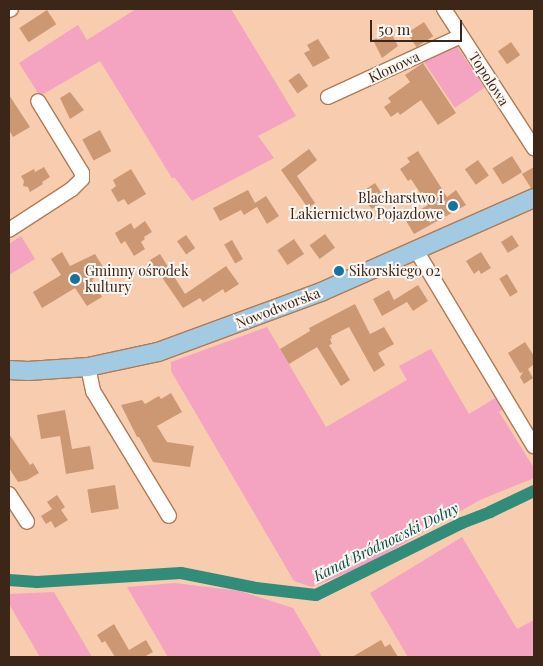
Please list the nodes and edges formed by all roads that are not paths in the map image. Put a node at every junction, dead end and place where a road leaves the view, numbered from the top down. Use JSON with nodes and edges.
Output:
{"nodes":[{"id":1,"x":444,"y":9,"type":"edge"},
{"id":2,"x":461,"y":36,"type":"junction"},
{"id":3,"x":328,"y":98,"type":"dead end"},
{"id":4,"x":38,"y":101,"type":"dead end"},
{"id":5,"x":534,"y":148,"type":"edge"},
{"id":6,"x":534,"y":198,"type":"edge"},
{"id":7,"x":9,"y":230,"type":"edge"},
{"id":8,"x":416,"y":250,"type":"junction"},
{"id":9,"x":88,"y":367,"type":"junction"},
{"id":10,"x":9,"y":370,"type":"edge"},
{"id":11,"x":534,"y":446,"type":"edge"},
{"id":12,"x":9,"y":494,"type":"edge"},
{"id":13,"x":169,"y":516,"type":"dead end"},
{"id":14,"x":26,"y":522,"type":"dead end"}],
"edges":[{"from":1,"to":2,"type":"street","name":"Topolowa"},
{"from":2,"to":3,"type":"street","name":"Klonowa"},
{"from":2,"to":5,"type":"street","name":"Topolowa"},
{"from":4,"to":7,"type":"street"},
{"from":6,"to":8,"type":"main road","name":"Nowodworska"},
{"from":8,"to":9,"type":"main road","name":"Nowodworska"},
{"from":8,"to":11,"type":"street"},
{"from":9,"to":10,"type":"main road","name":"Nowodworska"},
{"from":9,"to":13,"type":"street"},
{"from":12,"to":14,"type":"street"}]}
